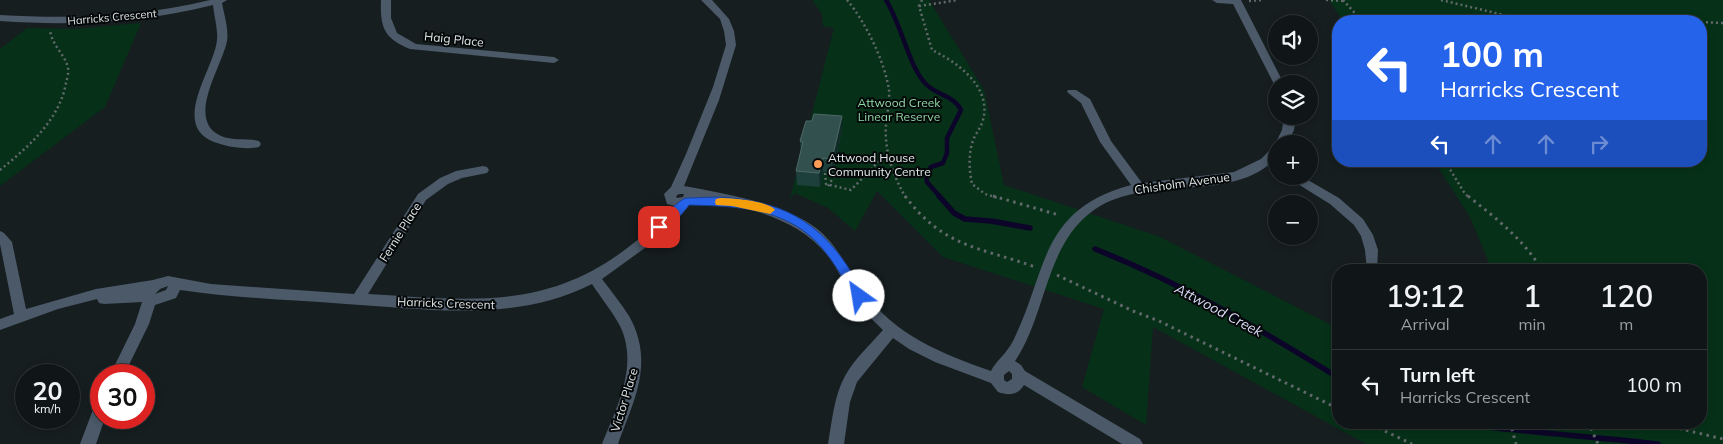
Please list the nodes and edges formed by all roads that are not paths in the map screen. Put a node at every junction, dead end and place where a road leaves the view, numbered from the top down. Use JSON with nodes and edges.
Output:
{"nodes":[{"id":1,"x":386,"y":0,"type":"edge"},
{"id":2,"x":706,"y":0,"type":"edge"},
{"id":3,"x":1217,"y":0,"type":"edge"},
{"id":4,"x":219,"y":1,"type":"edge"},
{"id":5,"x":1236,"y":1,"type":"edge"},
{"id":6,"x":0,"y":18,"type":"edge"},
{"id":7,"x":554,"y":60,"type":"dead end"},
{"id":8,"x":1274,"y":75,"type":"edge"},
{"id":9,"x":1072,"y":92,"type":"dead end"},
{"id":10,"x":255,"y":144,"type":"dead end"},
{"id":11,"x":1268,"y":166,"type":"edge"},
{"id":12,"x":483,"y":170,"type":"dead end"},
{"id":13,"x":1306,"y":185,"type":"edge"},
{"id":14,"x":1139,"y":188,"type":"junction"},
{"id":15,"x":682,"y":196,"type":"junction"},
{"id":16,"x":0,"y":236,"type":"edge"},
{"id":17,"x":1372,"y":264,"type":"edge"},
{"id":18,"x":594,"y":277,"type":"junction"},
{"id":19,"x":160,"y":293,"type":"junction"},
{"id":20,"x":358,"y":299,"type":"junction"},
{"id":21,"x":21,"y":316,"type":"junction"},
{"id":22,"x":0,"y":325,"type":"edge"},
{"id":23,"x":892,"y":330,"type":"junction"},
{"id":24,"x":1019,"y":343,"type":"junction"},
{"id":25,"x":122,"y":364,"type":"edge"},
{"id":26,"x":1000,"y":371,"type":"junction"},
{"id":27,"x":1018,"y":377,"type":"junction"},
{"id":28,"x":93,"y":429,"type":"edge"},
{"id":29,"x":88,"y":444,"type":"edge"},
{"id":30,"x":610,"y":444,"type":"edge"},
{"id":31,"x":836,"y":444,"type":"edge"},
{"id":32,"x":1135,"y":444,"type":"edge"}],
"edges":[{"from":1,"to":7,"type":"street","name":"Haig Place"},
{"from":2,"to":15,"type":"street"},
{"from":3,"to":5,"type":"street"},
{"from":4,"to":6,"type":"street","name":"Harricks Crescent"},
{"from":4,"to":10,"type":"street"},
{"from":5,"to":8,"type":"street"},
{"from":9,"to":14,"type":"street"},
{"from":11,"to":14,"type":"street","name":"Chisholm Avenue"},
{"from":12,"to":20,"type":"street","name":"Fernie Place"},
{"from":13,"to":17,"type":"street"},
{"from":14,"to":24,"type":"street","name":"Chisholm Avenue"},
{"from":15,"to":18,"type":"street","name":"Harricks Crescent"},
{"from":15,"to":23,"type":"street"},
{"from":16,"to":21,"type":"street"},
{"from":18,"to":20,"type":"street","name":"Harricks Crescent"},
{"from":18,"to":30,"type":"street","name":"Victor Place"},
{"from":19,"to":20,"type":"street","name":"Harricks Crescent"},
{"from":19,"to":21,"type":"street","name":"Harricks Crescent"},
{"from":19,"to":25,"type":"street"},
{"from":21,"to":22,"type":"street","name":"Harricks Crescent"},
{"from":23,"to":26,"type":"street"},
{"from":23,"to":31,"type":"street"},
{"from":24,"to":26,"type":"street","name":"Chisholm Avenue"},
{"from":24,"to":27,"type":"street","name":"Chisholm Avenue"},
{"from":26,"to":27,"type":"street"},
{"from":26,"to":27,"type":"street"},
{"from":27,"to":32,"type":"street"},
{"from":28,"to":29,"type":"street"}]}
